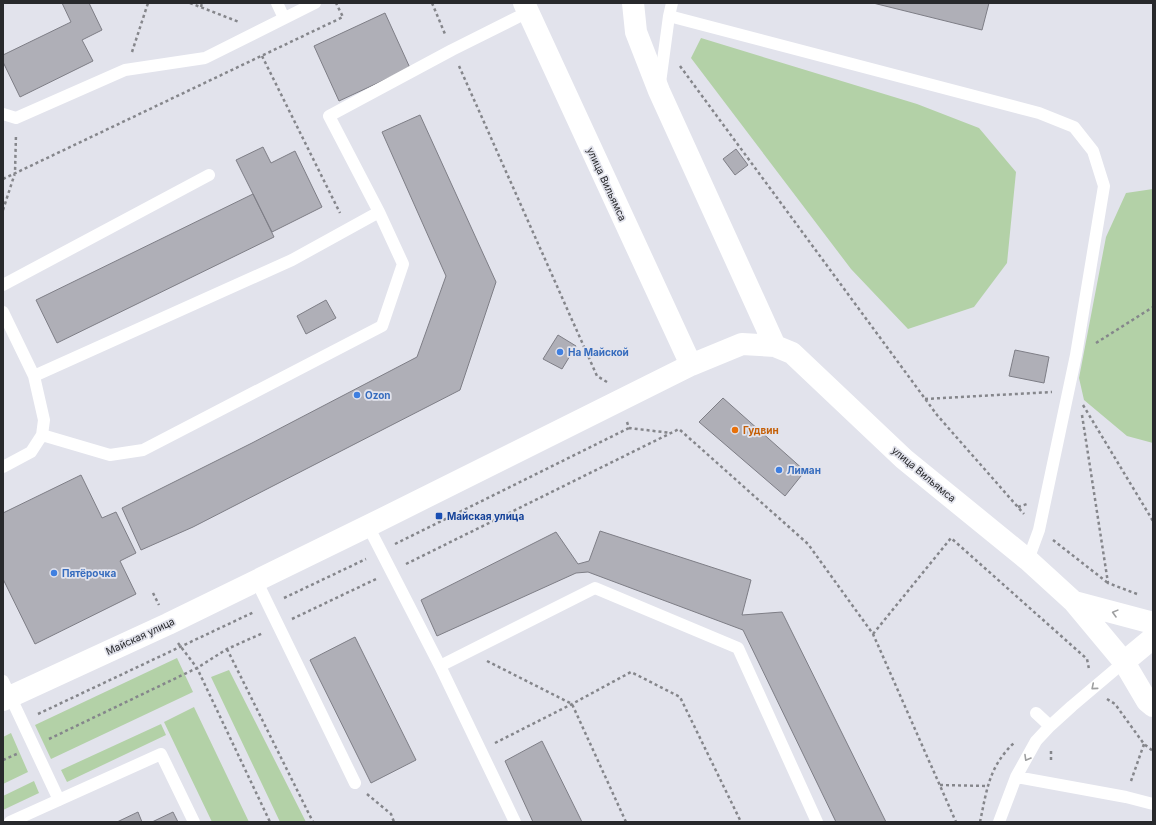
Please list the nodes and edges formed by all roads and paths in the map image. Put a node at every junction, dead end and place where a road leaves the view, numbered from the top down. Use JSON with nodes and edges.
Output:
{"nodes":[{"id":1,"x":148,"y":3,"type":"edge"},
{"id":2,"x":190,"y":3,"type":"edge"},
{"id":3,"x":202,"y":3,"type":"edge"},
{"id":4,"x":277,"y":3,"type":"edge"},
{"id":5,"x":316,"y":3,"type":"edge"},
{"id":6,"x":336,"y":3,"type":"edge"},
{"id":7,"x":432,"y":3,"type":"edge"},
{"id":8,"x":633,"y":3,"type":"edge"},
{"id":9,"x":672,"y":3,"type":"edge"},
{"id":10,"x":201,"y":7,"type":"junction"},
{"id":11,"x":526,"y":7,"type":"edge"},
{"id":12,"x":669,"y":16,"type":"junction"},
{"id":13,"x":284,"y":18,"type":"junction"},
{"id":14,"x":261,"y":30,"type":"junction"},
{"id":15,"x":452,"y":50,"type":"junction"},
{"id":16,"x":262,"y":56,"type":"junction"},
{"id":17,"x":664,"y":58,"type":"junction"},
{"id":18,"x":125,"y":70,"type":"junction"},
{"id":19,"x":658,"y":91,"type":"junction"},
{"id":20,"x":3,"y":114,"type":"edge"},
{"id":21,"x":16,"y":118,"type":"junction"},
{"id":22,"x":15,"y":173,"type":"junction"},
{"id":23,"x":209,"y":175,"type":"dead end"},
{"id":24,"x":3,"y":179,"type":"edge"},
{"id":25,"x":3,"y":210,"type":"edge"},
{"id":26,"x":379,"y":212,"type":"junction"},
{"id":27,"x":348,"y":229,"type":"junction"},
{"id":28,"x":3,"y":285,"type":"edge"},
{"id":29,"x":1153,"y":307,"type":"edge"},
{"id":30,"x":3,"y":312,"type":"edge"},
{"id":31,"x":775,"y":346,"type":"junction"},
{"id":32,"x":1076,"y":355,"type":"junction"},
{"id":33,"x":691,"y":365,"type":"junction"},
{"id":34,"x":34,"y":376,"type":"junction"},
{"id":35,"x":609,"y":384,"type":"dead end"},
{"id":36,"x":1055,"y":392,"type":"dead end"},
{"id":37,"x":925,"y":399,"type":"junction"},
{"id":38,"x":627,"y":421,"type":"dead end"},
{"id":39,"x":630,"y":428,"type":"junction"},
{"id":40,"x":672,"y":433,"type":"dead end"},
{"id":41,"x":42,"y":435,"type":"junction"},
{"id":42,"x":3,"y":467,"type":"edge"},
{"id":43,"x":1153,"y":521,"type":"edge"},
{"id":44,"x":368,"y":526,"type":"junction"},
{"id":45,"x":1039,"y":530,"type":"junction"},
{"id":46,"x":381,"y":551,"type":"junction"},
{"id":47,"x":1028,"y":560,"type":"junction"},
{"id":48,"x":256,"y":580,"type":"junction"},
{"id":49,"x":1108,"y":582,"type":"junction"},
{"id":50,"x":153,"y":592,"type":"dead end"},
{"id":51,"x":1140,"y":595,"type":"dead end"},
{"id":52,"x":1074,"y":602,"type":"junction"},
{"id":53,"x":268,"y":605,"type":"junction"},
{"id":54,"x":1153,"y":623,"type":"edge"},
{"id":55,"x":168,"y":624,"type":"junction"},
{"id":56,"x":873,"y":634,"type":"dead end"},
{"id":57,"x":1153,"y":638,"type":"edge"},
{"id":58,"x":180,"y":648,"type":"junction"},
{"id":59,"x":227,"y":650,"type":"dead end"},
{"id":60,"x":468,"y":652,"type":"junction"},
{"id":61,"x":1124,"y":662,"type":"junction"},
{"id":62,"x":440,"y":666,"type":"junction"},
{"id":63,"x":1085,"y":674,"type":"dead end"},
{"id":64,"x":5,"y":692,"type":"edge"},
{"id":65,"x":1101,"y":700,"type":"dead end"},
{"id":66,"x":572,"y":704,"type":"junction"},
{"id":67,"x":1153,"y":706,"type":"edge"},
{"id":68,"x":1039,"y":715,"type":"joint"},
{"id":69,"x":22,"y":721,"type":"junction"},
{"id":70,"x":1050,"y":726,"type":"junction"},
{"id":71,"x":1144,"y":744,"type":"junction"},
{"id":72,"x":1052,"y":746,"type":"dead end"},
{"id":73,"x":480,"y":750,"type":"junction"},
{"id":74,"x":1153,"y":751,"type":"edge"},
{"id":75,"x":1051,"y":761,"type":"dead end"},
{"id":76,"x":1016,"y":777,"type":"junction"},
{"id":77,"x":355,"y":783,"type":"joint"},
{"id":78,"x":940,"y":785,"type":"dead end"},
{"id":79,"x":988,"y":786,"type":"junction"},
{"id":80,"x":1126,"y":798,"type":"junction"},
{"id":81,"x":59,"y":800,"type":"junction"},
{"id":82,"x":1153,"y":804,"type":"edge"},
{"id":83,"x":10,"y":822,"type":"edge"},
{"id":84,"x":194,"y":822,"type":"edge"},
{"id":85,"x":270,"y":822,"type":"edge"},
{"id":86,"x":313,"y":822,"type":"edge"},
{"id":87,"x":394,"y":822,"type":"edge"},
{"id":88,"x":515,"y":822,"type":"edge"},
{"id":89,"x":626,"y":822,"type":"edge"},
{"id":90,"x":741,"y":822,"type":"edge"},
{"id":91,"x":817,"y":822,"type":"edge"},
{"id":92,"x":980,"y":822,"type":"edge"},
{"id":93,"x":999,"y":822,"type":"edge"}],
"edges":[{"from":1,"to":18,"type":"path"},
{"from":2,"to":10,"type":"path"},
{"from":3,"to":10,"type":"path"},
{"from":4,"to":13,"type":"lane"},
{"from":5,"to":13,"type":"lane"},
{"from":6,"to":16,"type":"path"},
{"from":7,"to":15,"type":"path"},
{"from":8,"to":19,"type":"street"},
{"from":9,"to":12,"type":"lane"},
{"from":10,"to":14,"type":"path"},
{"from":11,"to":15,"type":"lane"},
{"from":11,"to":33,"type":"street","name":"улица Вильямса"},
{"from":12,"to":17,"type":"lane"},
{"from":12,"to":32,"type":"lane"},
{"from":13,"to":14,"type":"lane"},
{"from":14,"to":18,"type":"lane"},
{"from":15,"to":26,"type":"lane"},
{"from":15,"to":35,"type":"path"},
{"from":16,"to":22,"type":"path"},
{"from":16,"to":27,"type":"path"},
{"from":17,"to":19,"type":"lane"},
{"from":17,"to":37,"type":"path"},
{"from":18,"to":21,"type":"lane"},
{"from":19,"to":31,"type":"street"},
{"from":20,"to":21,"type":"lane"},
{"from":21,"to":22,"type":"path"},
{"from":22,"to":24,"type":"path"},
{"from":22,"to":25,"type":"path"},
{"from":23,"to":28,"type":"lane"},
{"from":26,"to":27,"type":"lane"},
{"from":26,"to":41,"type":"lane"},
{"from":27,"to":34,"type":"lane"},
{"from":29,"to":32,"type":"path"},
{"from":30,"to":34,"type":"lane"},
{"from":31,"to":33,"type":"street","name":"Майская улица"},
{"from":31,"to":47,"type":"street","name":"улица Вильямса"},
{"from":32,"to":45,"type":"lane"},
{"from":33,"to":44,"type":"street","name":"Майская улица"},
{"from":34,"to":41,"type":"lane"},
{"from":36,"to":37,"type":"path"},
{"from":37,"to":45,"type":"path"},
{"from":38,"to":39,"type":"path"},
{"from":39,"to":40,"type":"path"},
{"from":39,"to":46,"type":"path"},
{"from":41,"to":42,"type":"lane"},
{"from":43,"to":49,"type":"path"},
{"from":44,"to":46,"type":"lane"},
{"from":44,"to":48,"type":"street","name":"Майская улица"},
{"from":45,"to":47,"type":"lane"},
{"from":45,"to":49,"type":"path"},
{"from":46,"to":53,"type":"path"},
{"from":46,"to":62,"type":"lane"},
{"from":47,"to":52,"type":"street","name":"улица Вильямса"},
{"from":48,"to":53,"type":"lane"},
{"from":48,"to":55,"type":"street","name":"Майская улица"},
{"from":49,"to":51,"type":"path"},
{"from":50,"to":55,"type":"path"},
{"from":54,"to":52,"type":"street","name":"улица Вильямса","one_way":true},
{"from":52,"to":61,"type":"street","name":"улица Вильямса"},
{"from":53,"to":58,"type":"path"},
{"from":53,"to":77,"type":"lane"},
{"from":55,"to":58,"type":"path"},
{"from":55,"to":64,"type":"street","name":"Майская улица"},
{"from":56,"to":63,"type":"path"},
{"from":57,"to":61,"type":"street"},
{"from":58,"to":69,"type":"path"},
{"from":58,"to":85,"type":"path"},
{"from":59,"to":86,"type":"path"},
{"from":60,"to":62,"type":"lane"},
{"from":60,"to":66,"type":"path"},
{"from":60,"to":91,"type":"lane"},
{"from":61,"to":67,"type":"street","name":"улица Вильямса"},
{"from":61,"to":70,"type":"lane","one_way":true},
{"from":62,"to":73,"type":"lane"},
{"from":64,"to":69,"type":"lane"},
{"from":65,"to":71,"type":"path"},
{"from":66,"to":73,"type":"path"},
{"from":66,"to":89,"type":"path"},
{"from":66,"to":90,"type":"path"},
{"from":68,"to":70,"type":"lane"},
{"from":68,"to":79,"type":"path"},
{"from":69,"to":81,"type":"lane"},
{"from":70,"to":76,"type":"lane","one_way":true},
{"from":71,"to":74,"type":"path"},
{"from":71,"to":80,"type":"path"},
{"from":72,"to":75,"type":"path"},
{"from":73,"to":88,"type":"lane"},
{"from":76,"to":80,"type":"lane"},
{"from":76,"to":93,"type":"lane"},
{"from":77,"to":87,"type":"path"},
{"from":78,"to":79,"type":"path"},
{"from":79,"to":92,"type":"path"},
{"from":80,"to":82,"type":"lane"},
{"from":81,"to":83,"type":"lane"},
{"from":81,"to":84,"type":"lane"}]}
